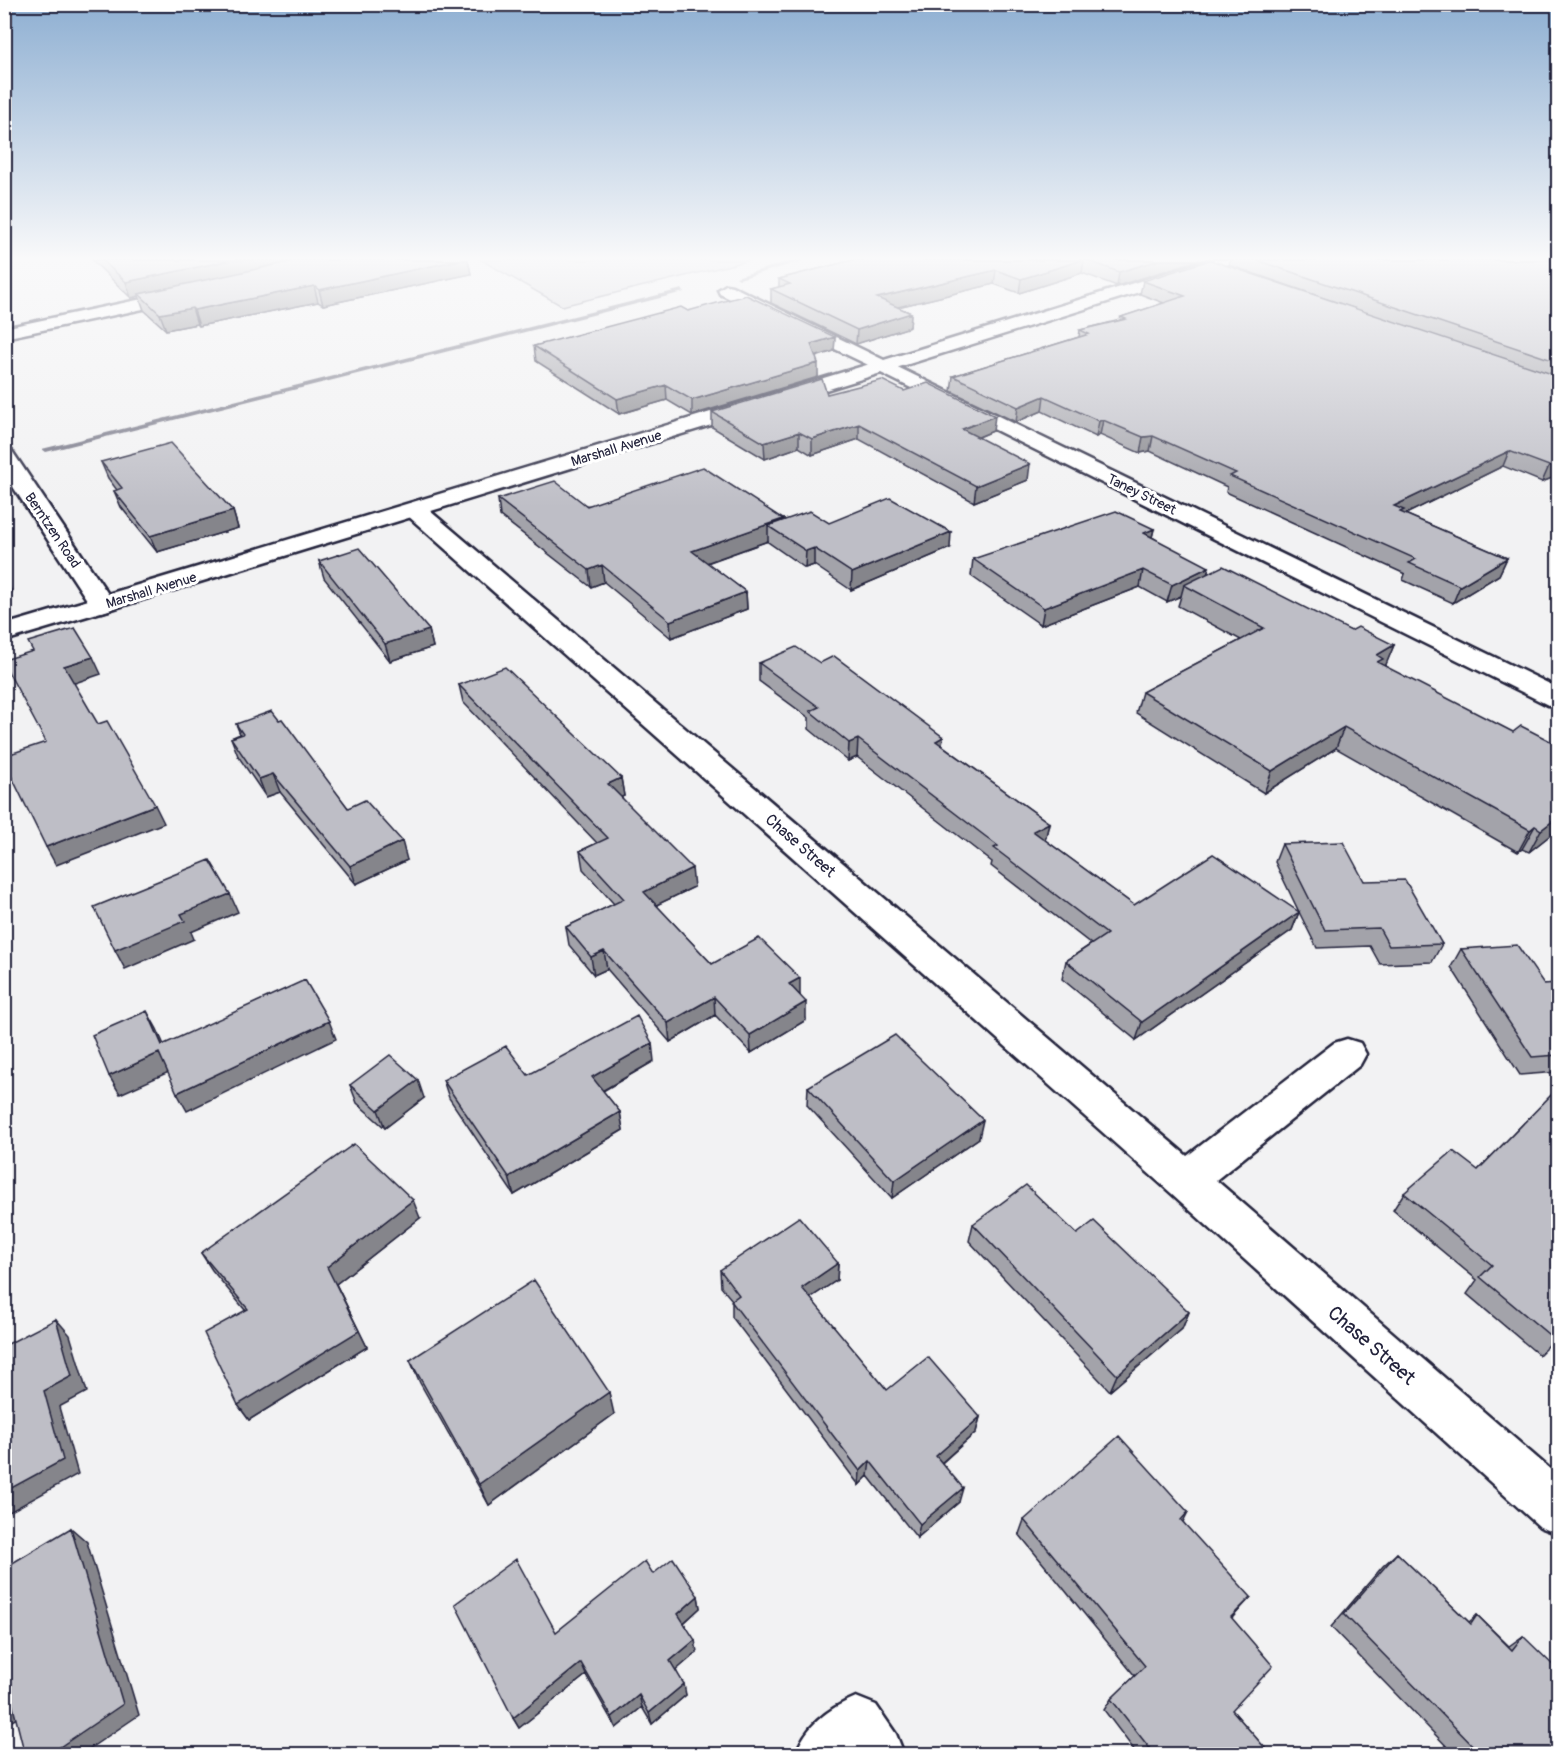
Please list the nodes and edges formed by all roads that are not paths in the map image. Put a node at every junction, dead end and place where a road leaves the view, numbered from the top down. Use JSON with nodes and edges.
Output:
{"nodes":[{"id":1,"x":834,"y":342,"type":"edge"},
{"id":2,"x":961,"y":342,"type":"edge"},
{"id":3,"x":883,"y":366,"type":"junction"},
{"id":4,"x":4,"y":456,"type":"edge"},
{"id":5,"x":415,"y":510,"type":"junction"},
{"id":6,"x":102,"y":604,"type":"junction"},
{"id":7,"x":4,"y":633,"type":"edge"},
{"id":8,"x":1558,"y":699,"type":"edge"},
{"id":9,"x":1347,"y":1054,"type":"dead end"},
{"id":10,"x":1186,"y":1180,"type":"junction"},
{"id":11,"x":1558,"y":1509,"type":"edge"}],
"edges":[{"from":1,"to":3,"type":"street","name":"Taney Street"},
{"from":2,"to":3,"type":"street","name":"Marshall Avenue"},
{"from":3,"to":5,"type":"street","name":"Marshall Avenue"},
{"from":3,"to":8,"type":"street","name":"Taney Street"},
{"from":4,"to":6,"type":"street","name":"Berntzen Road"},
{"from":5,"to":6,"type":"street","name":"Marshall Avenue"},
{"from":5,"to":10,"type":"street","name":"Chase Street"},
{"from":6,"to":7,"type":"street","name":"Marshall Avenue"},
{"from":9,"to":10,"type":"street"},
{"from":10,"to":11,"type":"street","name":"Chase Street"}]}
